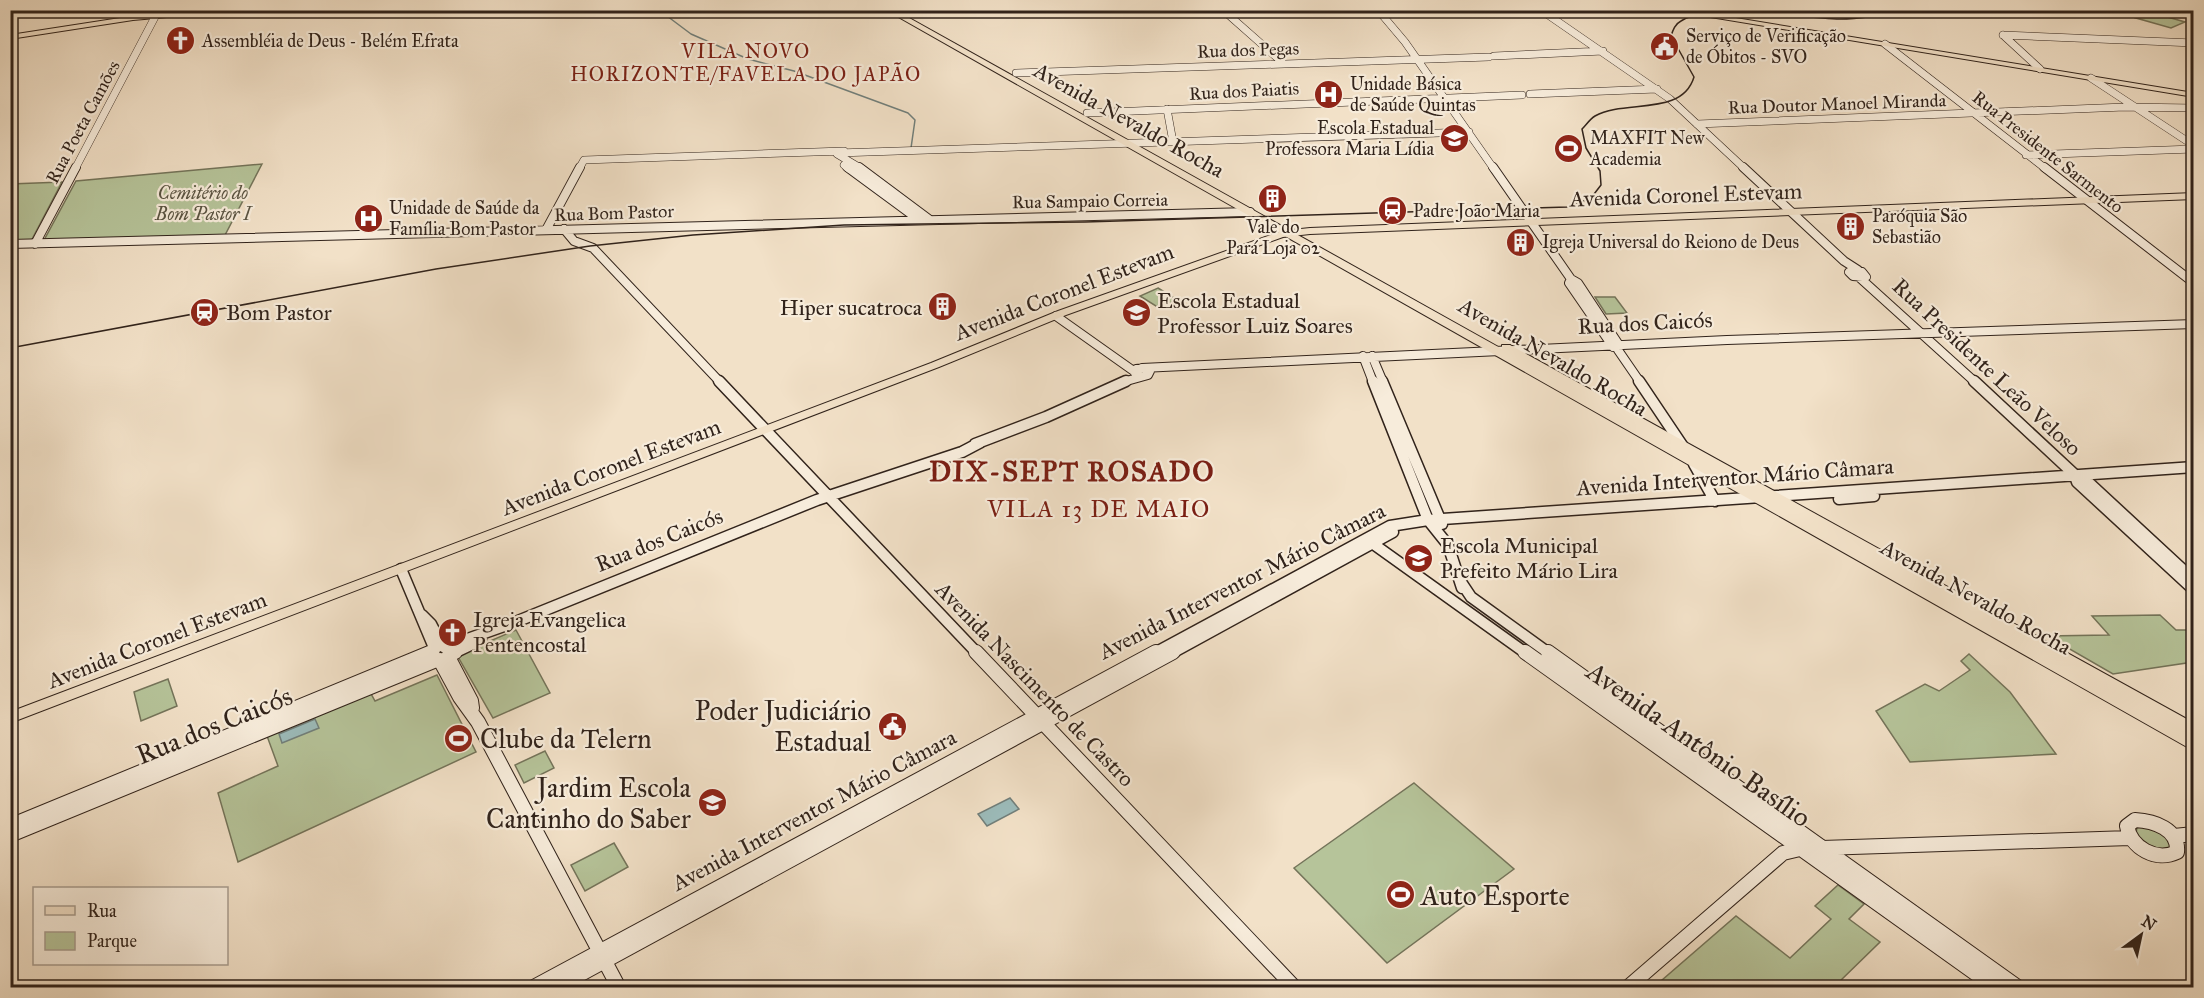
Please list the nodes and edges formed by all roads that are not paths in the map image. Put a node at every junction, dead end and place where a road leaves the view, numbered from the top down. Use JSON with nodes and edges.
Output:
{"nodes":[{"id":1,"x":173,"y":10,"type":"edge"},
{"id":2,"x":405,"y":10,"type":"edge"},
{"id":3,"x":575,"y":10,"type":"edge"},
{"id":4,"x":889,"y":10,"type":"edge"},
{"id":5,"x":902,"y":10,"type":"edge"},
{"id":6,"x":1223,"y":10,"type":"edge"},
{"id":7,"x":1378,"y":10,"type":"edge"},
{"id":8,"x":1541,"y":10,"type":"edge"},
{"id":9,"x":1671,"y":10,"type":"edge"},
{"id":10,"x":428,"y":12,"type":"edge"},
{"id":11,"x":156,"y":15,"type":"junction"},
{"id":12,"x":67,"y":26,"type":"junction"},
{"id":13,"x":10,"y":35,"type":"edge"},
{"id":14,"x":2193,"y":43,"type":"edge"},
{"id":15,"x":1885,"y":44,"type":"junction"},
{"id":16,"x":1603,"y":51,"type":"junction"},
{"id":17,"x":974,"y":58,"type":"junction"},
{"id":18,"x":1417,"y":59,"type":"junction"},
{"id":19,"x":1283,"y":63,"type":"junction"},
{"id":20,"x":2039,"y":68,"type":"junction"},
{"id":21,"x":1016,"y":74,"type":"junction"},
{"id":22,"x":2091,"y":78,"type":"junction"},
{"id":23,"x":1658,"y":89,"type":"junction"},
{"id":24,"x":2193,"y":95,"type":"edge"},
{"id":25,"x":1443,"y":97,"type":"junction"},
{"id":26,"x":2135,"y":106,"type":"junction"},
{"id":27,"x":2193,"y":108,"type":"edge"},
{"id":28,"x":1167,"y":109,"type":"junction"},
{"id":29,"x":1087,"y":113,"type":"junction"},
{"id":30,"x":1973,"y":113,"type":"junction"},
{"id":31,"x":1696,"y":124,"type":"junction"},
{"id":32,"x":1470,"y":132,"type":"junction"},
{"id":33,"x":1173,"y":142,"type":"junction"},
{"id":34,"x":1127,"y":144,"type":"junction"},
{"id":35,"x":1141,"y":144,"type":"junction"},
{"id":36,"x":2193,"y":146,"type":"edge"},
{"id":37,"x":833,"y":153,"type":"junction"},
{"id":38,"x":2025,"y":155,"type":"junction"},
{"id":39,"x":2193,"y":196,"type":"edge"},
{"id":40,"x":2085,"y":200,"type":"junction"},
{"id":41,"x":1792,"y":211,"type":"junction"},
{"id":42,"x":1250,"y":212,"type":"junction"},
{"id":43,"x":919,"y":220,"type":"junction"},
{"id":44,"x":930,"y":220,"type":"junction"},
{"id":45,"x":1533,"y":222,"type":"junction"},
{"id":46,"x":564,"y":229,"type":"junction"},
{"id":47,"x":583,"y":229,"type":"junction"},
{"id":48,"x":546,"y":230,"type":"junction"},
{"id":49,"x":1293,"y":232,"type":"junction"},
{"id":50,"x":35,"y":243,"type":"junction"},
{"id":51,"x":10,"y":244,"type":"edge"},
{"id":52,"x":2193,"y":283,"type":"edge"},
{"id":53,"x":1059,"y":315,"type":"junction"},
{"id":54,"x":2193,"y":324,"type":"edge"},
{"id":55,"x":1928,"y":335,"type":"junction"},
{"id":56,"x":1616,"y":347,"type":"junction"},
{"id":57,"x":1508,"y":353,"type":"junction"},
{"id":58,"x":1369,"y":358,"type":"junction"},
{"id":59,"x":1139,"y":373,"type":"junction"},
{"id":60,"x":746,"y":408,"type":"junction"},
{"id":61,"x":766,"y":429,"type":"junction"},
{"id":62,"x":1682,"y":446,"type":"junction"},
{"id":63,"x":1694,"y":464,"type":"junction"},
{"id":64,"x":2193,"y":467,"type":"edge"},
{"id":65,"x":2193,"y":473,"type":"edge"},
{"id":66,"x":2080,"y":479,"type":"junction"},
{"id":67,"x":824,"y":497,"type":"junction"},
{"id":68,"x":1769,"y":500,"type":"junction"},
{"id":69,"x":1715,"y":501,"type":"junction"},
{"id":70,"x":1437,"y":525,"type":"junction"},
{"id":71,"x":1372,"y":543,"type":"junction"},
{"id":72,"x":400,"y":569,"type":"junction"},
{"id":73,"x":2193,"y":580,"type":"edge"},
{"id":74,"x":1461,"y":582,"type":"junction"},
{"id":75,"x":2193,"y":590,"type":"edge"},
{"id":76,"x":1258,"y":601,"type":"junction"},
{"id":77,"x":1468,"y":611,"type":"junction"},
{"id":78,"x":441,"y":654,"type":"junction"},
{"id":79,"x":10,"y":718,"type":"edge"},
{"id":80,"x":1040,"y":719,"type":"junction"},
{"id":81,"x":2193,"y":731,"type":"edge"},
{"id":82,"x":2193,"y":745,"type":"edge"},
{"id":83,"x":148,"y":774,"type":"junction"},
{"id":84,"x":10,"y":826,"type":"edge"},
{"id":85,"x":2193,"y":834,"type":"edge"},
{"id":86,"x":10,"y":835,"type":"edge"},
{"id":87,"x":2174,"y":836,"type":"junction"},
{"id":88,"x":2130,"y":838,"type":"junction"},
{"id":89,"x":1801,"y":848,"type":"junction"},
{"id":90,"x":1824,"y":848,"type":"junction"},
{"id":91,"x":603,"y":955,"type":"junction"},
{"id":92,"x":532,"y":987,"type":"edge"},
{"id":93,"x":555,"y":987,"type":"edge"},
{"id":94,"x":619,"y":987,"type":"edge"},
{"id":95,"x":1295,"y":987,"type":"edge"},
{"id":96,"x":1627,"y":987,"type":"edge"},
{"id":97,"x":1996,"y":987,"type":"edge"},
{"id":98,"x":2019,"y":987,"type":"edge"}],
"edges":[{"from":1,"to":12,"type":"main road"},
{"from":2,"to":10,"type":"main road"},
{"from":3,"to":10,"type":"main road"},
{"from":4,"to":17,"type":"highway","name":"Avenida Nevaldo Rocha"},
{"from":5,"to":21,"type":"highway","name":"Avenida Nevaldo Rocha"},
{"from":6,"to":19,"type":"main road"},
{"from":7,"to":18,"type":"main road"},
{"from":8,"to":16,"type":"main road","name":"Rua Presidente Leão Veloso"},
{"from":9,"to":15,"type":"main road"},
{"from":10,"to":11,"type":"main road"},
{"from":11,"to":12,"type":"main road"},
{"from":11,"to":50,"type":"main road","name":"Rua Poeta Camões"},
{"from":12,"to":13,"type":"main road"},
{"from":14,"to":20,"type":"main road"},
{"from":15,"to":20,"type":"main road"},
{"from":15,"to":30,"type":"main road","name":"Rua Presidente Sarmento"},
{"from":16,"to":18,"type":"main road","name":"Rua dos Pegas"},
{"from":16,"to":23,"type":"main road","name":"Rua Presidente Leão Veloso"},
{"from":17,"to":21,"type":"highway"},
{"from":17,"to":34,"type":"highway","name":"Avenida Nevaldo Rocha"},
{"from":18,"to":19,"type":"main road","name":"Rua dos Pegas"},
{"from":18,"to":25,"type":"main road"},
{"from":19,"to":21,"type":"main road","name":"Rua dos Pegas"},
{"from":20,"to":22,"type":"main road"},
{"from":21,"to":29,"type":"highway","name":"Avenida Nevaldo Rocha"},
{"from":22,"to":24,"type":"main road"},
{"from":22,"to":26,"type":"main road"},
{"from":23,"to":25,"type":"main road","name":"Rua dos Paiatis"},
{"from":23,"to":31,"type":"main road","name":"Rua Presidente Leão Veloso"},
{"from":25,"to":28,"type":"main road","name":"Rua dos Paiatis"},
{"from":25,"to":32,"type":"main road"},
{"from":26,"to":27,"type":"main road","name":"Rua Doutor Manoel Miranda"},
{"from":26,"to":30,"type":"main road","name":"Rua Doutor Manoel Miranda"},
{"from":26,"to":36,"type":"main road"},
{"from":28,"to":29,"type":"main road","name":"Rua dos Paiatis"},
{"from":28,"to":33,"type":"main road"},
{"from":29,"to":35,"type":"highway","name":"Avenida Nevaldo Rocha"},
{"from":30,"to":31,"type":"main road","name":"Rua Doutor Manoel Miranda"},
{"from":30,"to":38,"type":"main road","name":"Rua Presidente Sarmento"},
{"from":31,"to":41,"type":"main road","name":"Rua Presidente Leão Veloso"},
{"from":32,"to":33,"type":"main road"},
{"from":32,"to":45,"type":"main road"},
{"from":33,"to":35,"type":"main road"},
{"from":34,"to":35,"type":"main road"},
{"from":34,"to":37,"type":"main road"},
{"from":34,"to":42,"type":"highway","name":"Avenida Nevaldo Rocha"},
{"from":35,"to":49,"type":"highway","name":"Avenida Nevaldo Rocha"},
{"from":36,"to":38,"type":"main road"},
{"from":37,"to":43,"type":"main road"},
{"from":37,"to":44,"type":"main road"},
{"from":37,"to":48,"type":"main road"},
{"from":38,"to":40,"type":"main road","name":"Rua Presidente Sarmento"},
{"from":39,"to":40,"type":"main road","name":"Avenida Coronel Estevam"},
{"from":40,"to":41,"type":"main road","name":"Avenida Coronel Estevam"},
{"from":40,"to":52,"type":"main road","name":"Rua Presidente Sarmento"},
{"from":41,"to":45,"type":"main road","name":"Avenida Coronel Estevam"},
{"from":41,"to":55,"type":"main road","name":"Rua Presidente Leão Veloso"},
{"from":42,"to":44,"type":"main road","name":"Rua Sampaio Correia"},
{"from":42,"to":49,"type":"highway","name":"Avenida Nevaldo Rocha"},
{"from":43,"to":44,"type":"main road","name":"Rua Bom Pastor"},
{"from":43,"to":47,"type":"main road","name":"Rua Bom Pastor"},
{"from":45,"to":49,"type":"main road","name":"Avenida Coronel Estevam"},
{"from":45,"to":56,"type":"main road"},
{"from":46,"to":47,"type":"main road","name":"Rua Bom Pastor"},
{"from":46,"to":48,"type":"main road","name":"Rua Bom Pastor"},
{"from":46,"to":60,"type":"main road","name":"Avenida Nascimento de Castro"},
{"from":47,"to":60,"type":"main road","name":"Avenida Nascimento de Castro"},
{"from":48,"to":50,"type":"main road","name":"Rua Bom Pastor"},
{"from":49,"to":53,"type":"main road","name":"Avenida Coronel Estevam"},
{"from":49,"to":57,"type":"highway","name":"Avenida Nevaldo Rocha"},
{"from":50,"to":51,"type":"main road","name":"Rua Bom Pastor"},
{"from":53,"to":59,"type":"main road"},
{"from":53,"to":61,"type":"main road","name":"Avenida Coronel Estevam"},
{"from":54,"to":55,"type":"main road","name":"Rua dos Caicós"},
{"from":55,"to":56,"type":"main road","name":"Rua dos Caicós"},
{"from":55,"to":66,"type":"main road","name":"Rua Presidente Leão Veloso"},
{"from":56,"to":57,"type":"main road","name":"Rua dos Caicós"},
{"from":56,"to":62,"type":"main road"},
{"from":57,"to":58,"type":"main road","name":"Rua dos Caicós"},
{"from":57,"to":62,"type":"highway","name":"Avenida Nevaldo Rocha"},
{"from":57,"to":63,"type":"highway","name":"Avenida Nevaldo Rocha"},
{"from":58,"to":59,"type":"main road","name":"Rua dos Caicós"},
{"from":58,"to":70,"type":"main road"},
{"from":59,"to":67,"type":"main road","name":"Rua dos Caicós"},
{"from":60,"to":61,"type":"main road","name":"Avenida Nascimento de Castro"},
{"from":61,"to":67,"type":"main road","name":"Avenida Nascimento de Castro"},
{"from":61,"to":72,"type":"main road","name":"Avenida Coronel Estevam"},
{"from":62,"to":68,"type":"highway","name":"Avenida Nevaldo Rocha"},
{"from":63,"to":68,"type":"highway","name":"Avenida Nevaldo Rocha"},
{"from":63,"to":69,"type":"main road"},
{"from":64,"to":66,"type":"main road","name":"Avenida Interventor Mário Câmara"},
{"from":65,"to":66,"type":"main road","name":"Avenida Interventor Mário Câmara"},
{"from":66,"to":68,"type":"main road","name":"Avenida Interventor Mário Câmara"},
{"from":66,"to":73,"type":"main road","name":"Rua Presidente Leão Veloso"},
{"from":66,"to":75,"type":"main road","name":"Rua Presidente Leão Veloso"},
{"from":67,"to":78,"type":"main road","name":"Rua dos Caicós"},
{"from":67,"to":80,"type":"main road","name":"Avenida Nascimento de Castro"},
{"from":68,"to":69,"type":"main road","name":"Avenida Interventor Mário Câmara"},
{"from":68,"to":70,"type":"main road","name":"Avenida Interventor Mário Câmara"},
{"from":68,"to":81,"type":"highway","name":"Avenida Nevaldo Rocha"},
{"from":68,"to":82,"type":"highway","name":"Avenida Nevaldo Rocha"},
{"from":69,"to":70,"type":"main road","name":"Avenida Interventor Mário Câmara"},
{"from":70,"to":71,"type":"main road","name":"Avenida Interventor Mário Câmara"},
{"from":70,"to":74,"type":"main road"},
{"from":70,"to":76,"type":"main road","name":"Avenida Interventor Mário Câmara"},
{"from":71,"to":76,"type":"main road","name":"Avenida Interventor Mário Câmara"},
{"from":71,"to":77,"type":"main road","name":"Avenida Antônio Basílio"},
{"from":72,"to":78,"type":"main road"},
{"from":72,"to":79,"type":"main road","name":"Avenida Coronel Estevam"},
{"from":74,"to":77,"type":"main road"},
{"from":74,"to":90,"type":"main road","name":"Avenida Antônio Basílio"},
{"from":76,"to":80,"type":"main road","name":"Avenida Interventor Mário Câmara"},
{"from":77,"to":89,"type":"main road","name":"Avenida Antônio Basílio"},
{"from":78,"to":83,"type":"main road","name":"Rua dos Caicós"},
{"from":78,"to":91,"type":"main road"},
{"from":80,"to":91,"type":"main road","name":"Avenida Interventor Mário Câmara"},
{"from":80,"to":95,"type":"main road","name":"Avenida Nascimento de Castro"},
{"from":83,"to":84,"type":"main road","name":"Rua dos Caicós"},
{"from":83,"to":86,"type":"main road","name":"Rua dos Caicós"},
{"from":85,"to":87,"type":"main road"},
{"from":87,"to":88,"type":"main road"},
{"from":87,"to":88,"type":"main road"},
{"from":88,"to":90,"type":"main road"},
{"from":89,"to":90,"type":"main road"},
{"from":89,"to":96,"type":"main road"},
{"from":89,"to":97,"type":"main road","name":"Avenida Antônio Basílio"},
{"from":90,"to":98,"type":"main road","name":"Avenida Antônio Basílio"},
{"from":91,"to":92,"type":"main road","name":"Avenida Interventor Mário Câmara"},
{"from":91,"to":93,"type":"main road","name":"Avenida Interventor Mário Câmara"},
{"from":91,"to":94,"type":"main road"}]}
